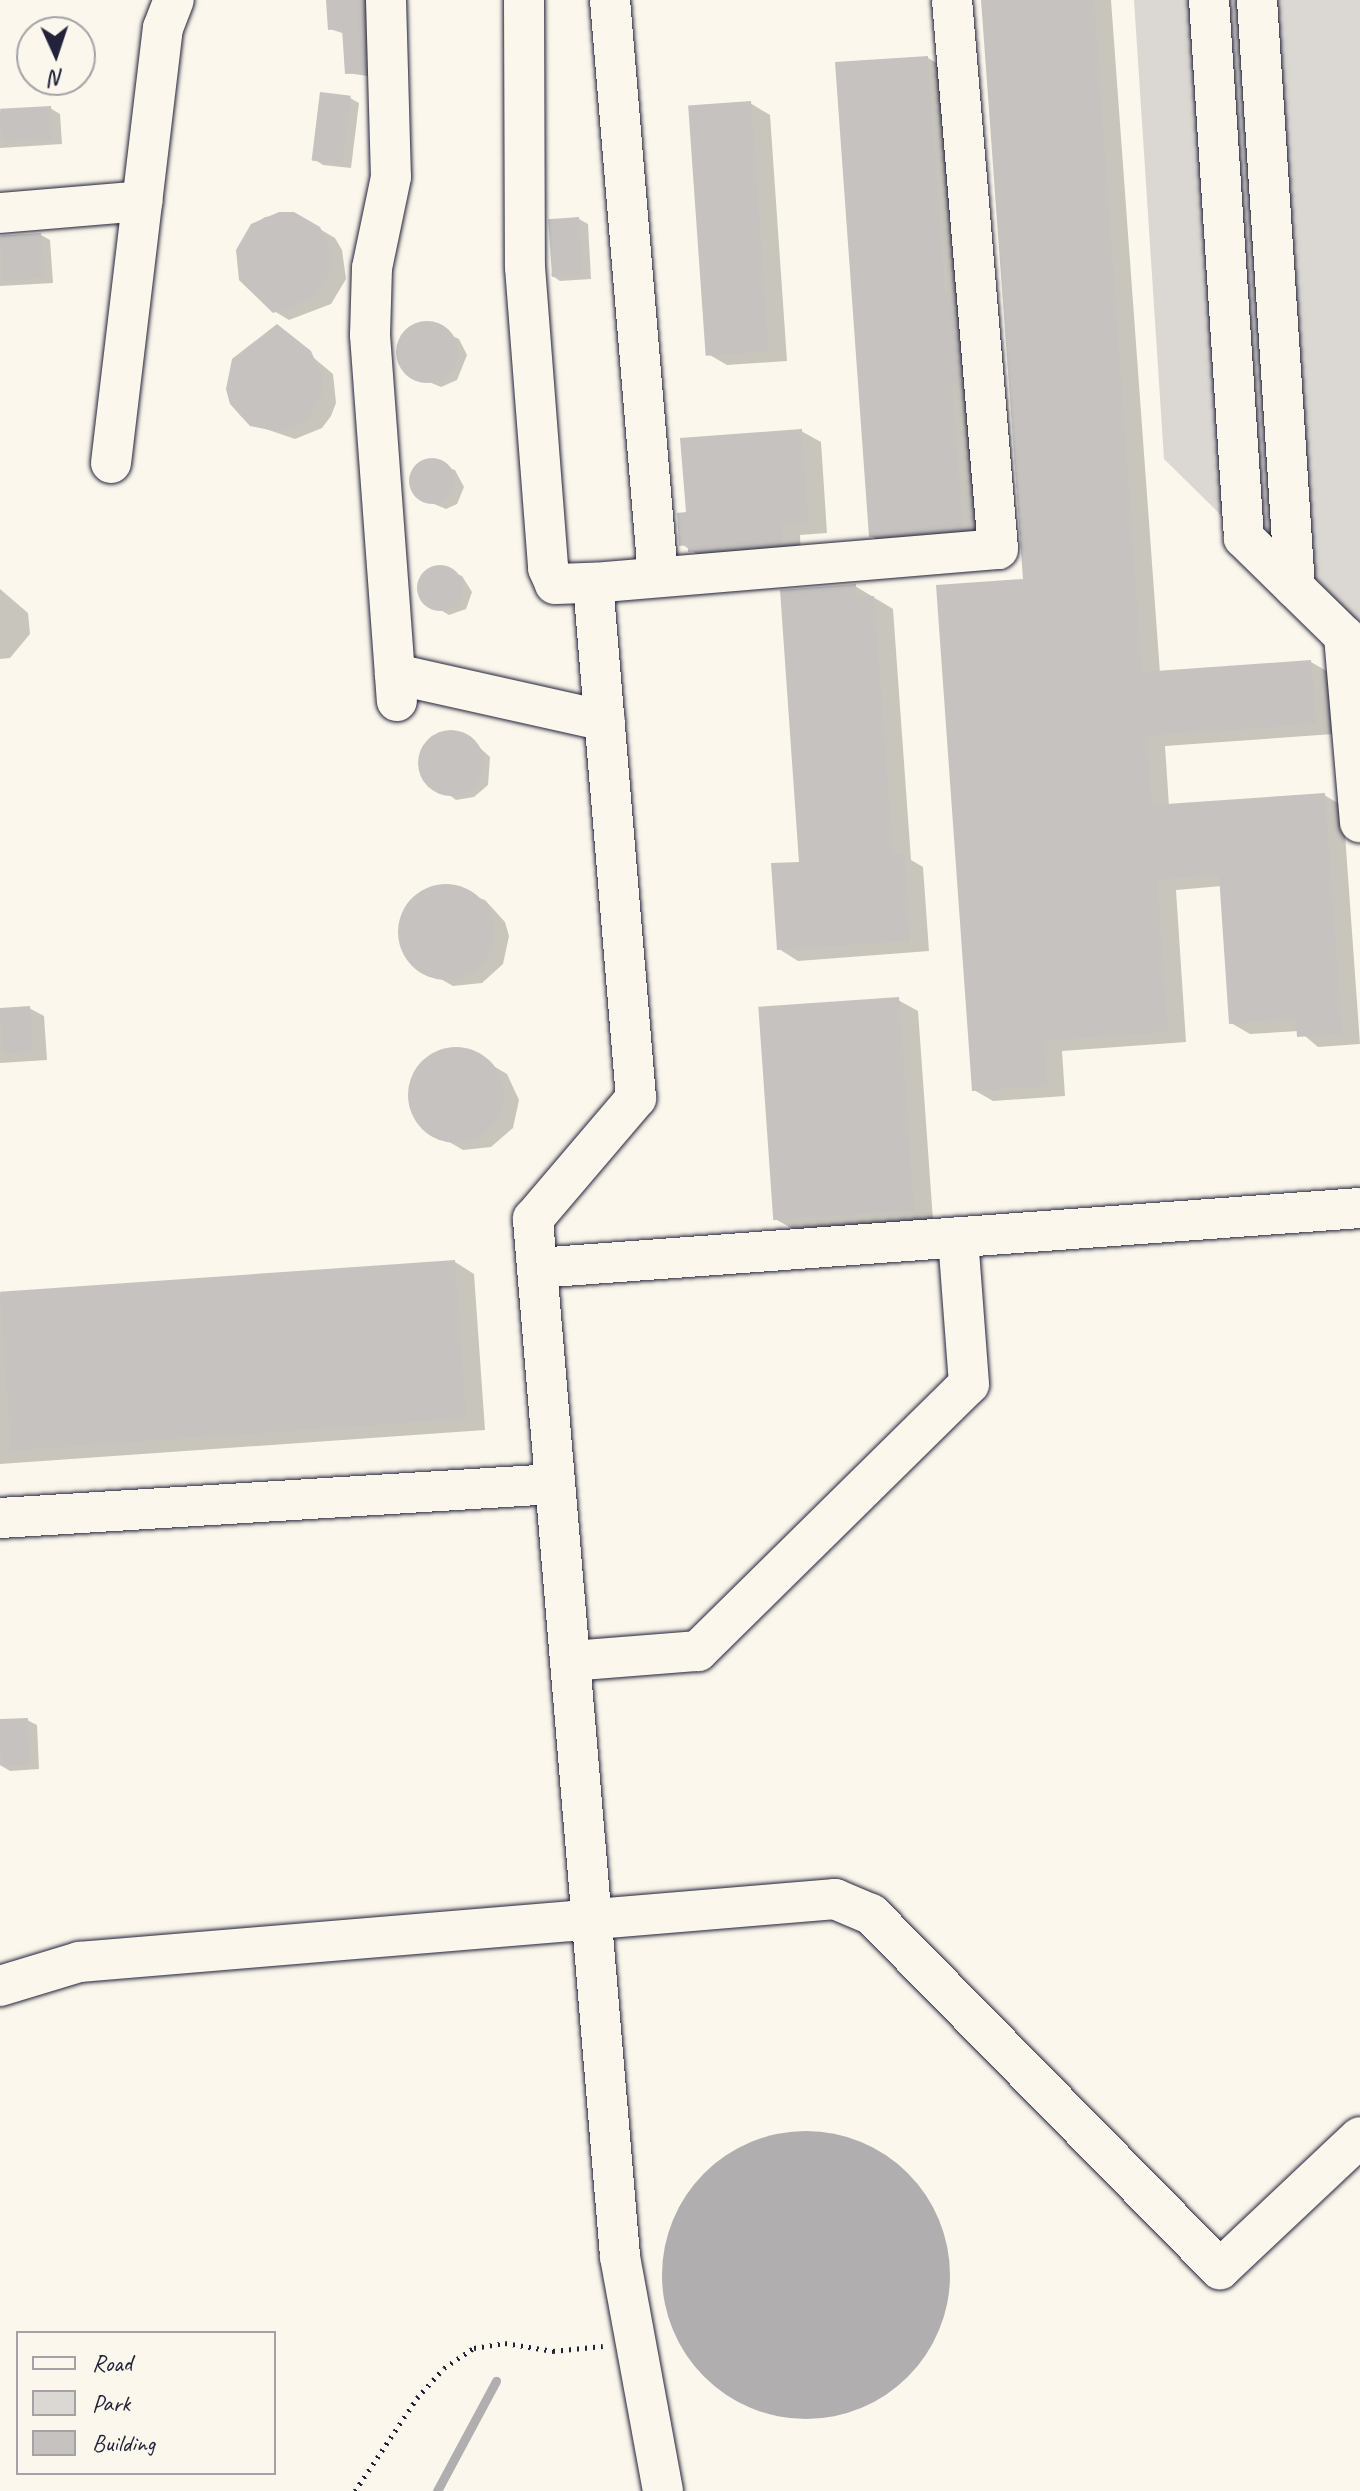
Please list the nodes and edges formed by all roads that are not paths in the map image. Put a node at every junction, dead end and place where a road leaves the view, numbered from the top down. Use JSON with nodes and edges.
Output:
{"nodes":[{"id":1,"x":174,"y":0,"type":"edge"},
{"id":2,"x":386,"y":0,"type":"edge"},
{"id":3,"x":524,"y":0,"type":"edge"},
{"id":4,"x":610,"y":0,"type":"edge"},
{"id":5,"x":952,"y":0,"type":"edge"},
{"id":6,"x":1209,"y":0,"type":"edge"},
{"id":7,"x":1257,"y":0,"type":"edge"},
{"id":8,"x":142,"y":201,"type":"junction"},
{"id":9,"x":0,"y":213,"type":"edge"},
{"id":10,"x":111,"y":463,"type":"dead end"},
{"id":11,"x":658,"y":577,"type":"junction"},
{"id":12,"x":593,"y":583,"type":"junction"},
{"id":13,"x":1295,"y":588,"type":"junction"},
{"id":14,"x":605,"y":721,"type":"junction"},
{"id":15,"x":1360,"y":822,"type":"edge"},
{"id":16,"x":1360,"y":1208,"type":"edge"},
{"id":17,"x":958,"y":1237,"type":"junction"},
{"id":18,"x":537,"y":1268,"type":"junction"},
{"id":19,"x":555,"y":1484,"type":"junction"},
{"id":20,"x":0,"y":1518,"type":"edge"},
{"id":21,"x":570,"y":1661,"type":"junction"},
{"id":22,"x":592,"y":1919,"type":"junction"},
{"id":23,"x":0,"y":1986,"type":"edge"},
{"id":24,"x":1360,"y":2137,"type":"edge"},
{"id":25,"x":663,"y":2491,"type":"edge"}],
"edges":[{"from":1,"to":8,"type":"lane"},
{"from":2,"to":14,"type":"lane"},
{"from":3,"to":12,"type":"lane"},
{"from":4,"to":11,"type":"lane"},
{"from":5,"to":11,"type":"lane"},
{"from":6,"to":13,"type":"lane"},
{"from":7,"to":13,"type":"lane"},
{"from":8,"to":9,"type":"lane"},
{"from":8,"to":10,"type":"lane"},
{"from":11,"to":12,"type":"lane"},
{"from":12,"to":14,"type":"lane"},
{"from":13,"to":15,"type":"lane"},
{"from":14,"to":18,"type":"lane"},
{"from":16,"to":17,"type":"lane"},
{"from":17,"to":18,"type":"lane"},
{"from":17,"to":21,"type":"lane"},
{"from":18,"to":19,"type":"lane"},
{"from":19,"to":20,"type":"lane"},
{"from":19,"to":21,"type":"lane"},
{"from":21,"to":22,"type":"lane"},
{"from":22,"to":23,"type":"lane"},
{"from":22,"to":24,"type":"lane"},
{"from":22,"to":25,"type":"lane"}]}
